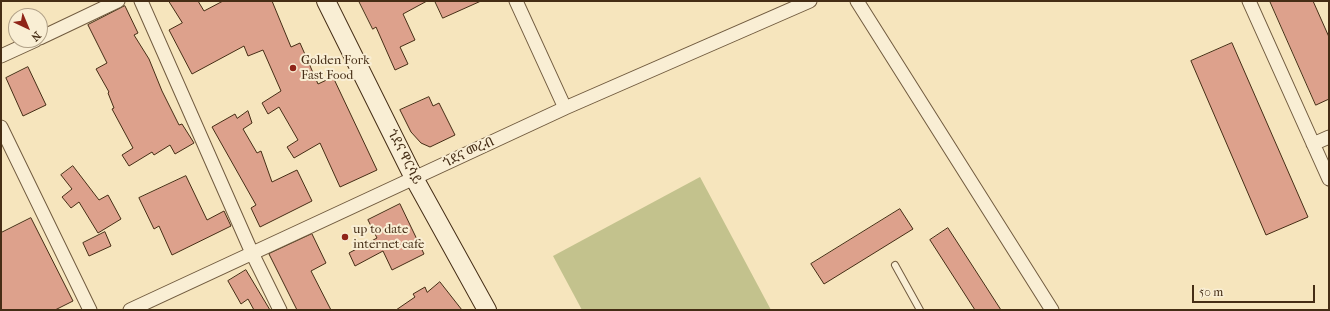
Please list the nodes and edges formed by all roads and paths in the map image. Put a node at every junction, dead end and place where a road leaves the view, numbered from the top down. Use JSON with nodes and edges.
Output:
{"nodes":[{"id":1,"x":118,"y":1,"type":"edge"},
{"id":2,"x":141,"y":1,"type":"edge"},
{"id":3,"x":326,"y":1,"type":"edge"},
{"id":4,"x":516,"y":1,"type":"edge"},
{"id":5,"x":810,"y":1,"type":"edge"},
{"id":6,"x":857,"y":1,"type":"edge"},
{"id":7,"x":1249,"y":1,"type":"edge"},
{"id":8,"x":48,"y":34,"type":"edge"},
{"id":9,"x":18,"y":48,"type":"edge"},
{"id":10,"x":1,"y":56,"type":"edge"},
{"id":11,"x":565,"y":108,"type":"junction"},
{"id":12,"x":1,"y":127,"type":"edge"},
{"id":13,"x":1329,"y":137,"type":"edge"},
{"id":14,"x":1314,"y":144,"type":"junction"},
{"id":15,"x":414,"y":178,"type":"junction"},
{"id":16,"x":1329,"y":179,"type":"edge"},
{"id":17,"x":252,"y":253,"type":"junction"},
{"id":18,"x":895,"y":265,"type":"dead end"},
{"id":19,"x":90,"y":310,"type":"edge"},
{"id":20,"x":130,"y":310,"type":"edge"},
{"id":21,"x":280,"y":310,"type":"edge"},
{"id":22,"x":487,"y":310,"type":"edge"},
{"id":23,"x":920,"y":310,"type":"edge"},
{"id":24,"x":1052,"y":310,"type":"edge"}],
"edges":[{"from":1,"to":8,"type":"street"},
{"from":2,"to":17,"type":"street"},
{"from":3,"to":15,"type":"main road","name":"ጎደና ዋርሳይ"},
{"from":4,"to":11,"type":"street"},
{"from":5,"to":11,"type":"street","name":"ጎደና መረብ"},
{"from":6,"to":24,"type":"street"},
{"from":7,"to":14,"type":"street"},
{"from":9,"to":10,"type":"street"},
{"from":11,"to":15,"type":"street","name":"ጎደና መረብ"},
{"from":12,"to":19,"type":"street"},
{"from":13,"to":14,"type":"street"},
{"from":14,"to":16,"type":"street"},
{"from":15,"to":17,"type":"street","name":"ጎደና መረብ"},
{"from":15,"to":22,"type":"main road","name":"ጎደና ዋርሳይ"},
{"from":17,"to":20,"type":"street","name":"ጎደና መረብ"},
{"from":17,"to":21,"type":"street"},
{"from":18,"to":23,"type":"lane"}]}
